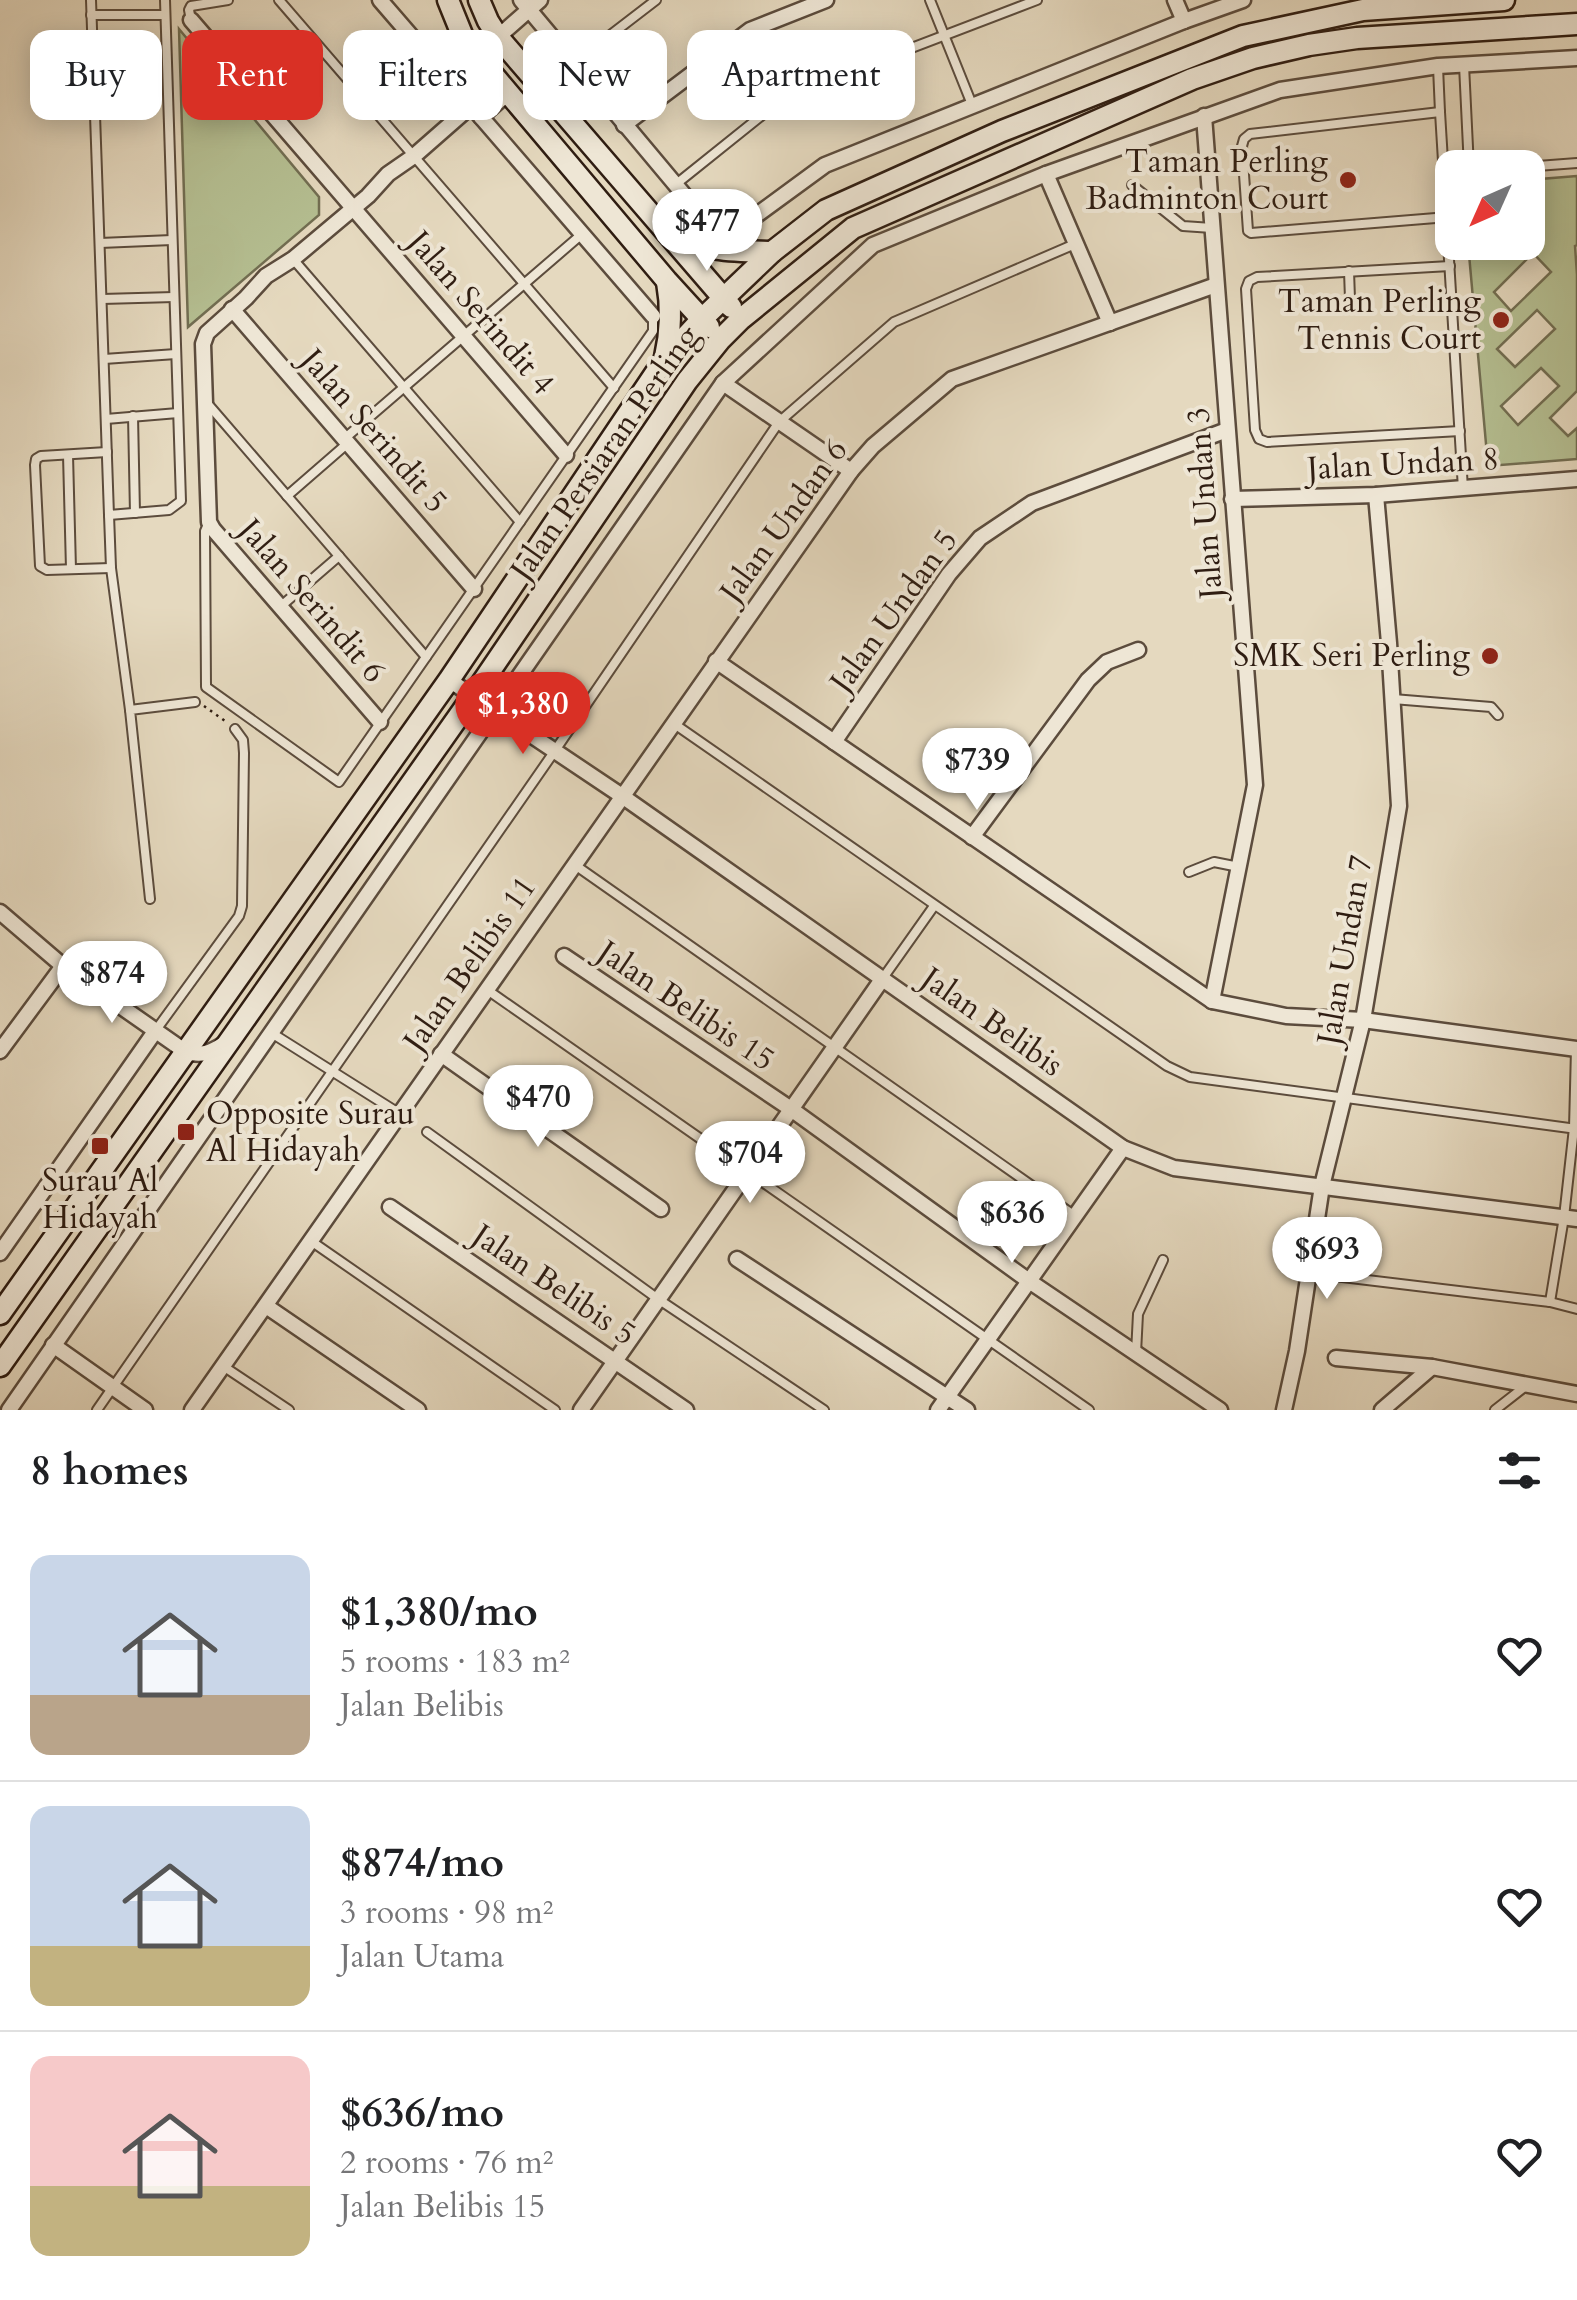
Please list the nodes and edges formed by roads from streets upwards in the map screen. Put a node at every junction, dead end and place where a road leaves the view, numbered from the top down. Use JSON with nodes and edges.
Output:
{"nodes":[{"id":1,"x":380,"y":0,"type":"edge"},
{"id":2,"x":448,"y":0,"type":"edge"},
{"id":3,"x":480,"y":0,"type":"edge"},
{"id":4,"x":540,"y":0,"type":"edge"},
{"id":5,"x":826,"y":0,"type":"edge"},
{"id":6,"x":1175,"y":0,"type":"edge"},
{"id":7,"x":1242,"y":0,"type":"edge"},
{"id":8,"x":1504,"y":0,"type":"edge"},
{"id":9,"x":524,"y":5,"type":"edge"},
{"id":10,"x":1363,"y":5,"type":"edge"},
{"id":11,"x":191,"y":20,"type":"road end"},
{"id":12,"x":1184,"y":21,"type":"junction"},
{"id":13,"x":1577,"y":24,"type":"edge"},
{"id":14,"x":406,"y":30,"type":"edge"},
{"id":15,"x":460,"y":30,"type":"edge"},
{"id":16,"x":494,"y":30,"type":"edge"},
{"id":17,"x":503,"y":30,"type":"edge"},
{"id":18,"x":503,"y":42,"type":"edge"},
{"id":19,"x":1577,"y":58,"type":"edge"},
{"id":20,"x":503,"y":85,"type":"edge"},
{"id":21,"x":509,"y":92,"type":"junction"},
{"id":22,"x":503,"y":94,"type":"edge"},
{"id":23,"x":1204,"y":116,"type":"junction"},
{"id":24,"x":454,"y":120,"type":"edge"},
{"id":25,"x":484,"y":120,"type":"edge"},
{"id":26,"x":624,"y":125,"type":"junction"},
{"id":27,"x":1046,"y":174,"type":"junction"},
{"id":28,"x":353,"y":208,"type":"junction"},
{"id":29,"x":662,"y":226,"type":"junction"},
{"id":30,"x":772,"y":252,"type":"junction"},
{"id":31,"x":667,"y":281,"type":"junction"},
{"id":32,"x":1216,"y":285,"type":"junction"},
{"id":33,"x":724,"y":299,"type":"junction"},
{"id":34,"x":232,"y":309,"type":"junction"},
{"id":35,"x":653,"y":316,"type":"road end"},
{"id":36,"x":702,"y":318,"type":"junction"},
{"id":37,"x":741,"y":319,"type":"junction"},
{"id":38,"x":1110,"y":323,"type":"junction"},
{"id":39,"x":720,"y":340,"type":"junction"},
{"id":40,"x":665,"y":359,"type":"junction"},
{"id":41,"x":723,"y":384,"type":"junction"},
{"id":42,"x":1228,"y":430,"type":"junction"},
{"id":43,"x":566,"y":455,"type":"road end"},
{"id":44,"x":851,"y":471,"type":"junction"},
{"id":45,"x":1577,"y":479,"type":"edge"},
{"id":46,"x":1376,"y":495,"type":"junction"},
{"id":47,"x":1232,"y":500,"type":"junction"},
{"id":48,"x":474,"y":590,"type":"road end"},
{"id":49,"x":1138,"y":650,"type":"dead end"},
{"id":50,"x":716,"y":661,"type":"junction"},
{"id":51,"x":449,"y":680,"type":"junction"},
{"id":52,"x":473,"y":696,"type":"junction"},
{"id":53,"x":495,"y":709,"type":"junction"},
{"id":54,"x":380,"y":722,"type":"road end"},
{"id":55,"x":834,"y":742,"type":"junction"},
{"id":56,"x":622,"y":796,"type":"junction"},
{"id":57,"x":972,"y":837,"type":"junction"},
{"id":58,"x":0,"y":912,"type":"edge"},
{"id":59,"x":564,"y":956,"type":"dead end"},
{"id":60,"x":63,"y":966,"type":"junction"},
{"id":61,"x":883,"y":978,"type":"junction"},
{"id":62,"x":1212,"y":1002,"type":"junction"},
{"id":63,"x":1363,"y":1020,"type":"junction"},
{"id":64,"x":156,"y":1030,"type":"junction"},
{"id":65,"x":228,"y":1041,"type":"junction"},
{"id":66,"x":1577,"y":1049,"type":"edge"},
{"id":67,"x":0,"y":1051,"type":"edge"},
{"id":68,"x":186,"y":1052,"type":"junction"},
{"id":69,"x":441,"y":1054,"type":"junction"},
{"id":70,"x":791,"y":1110,"type":"junction"},
{"id":71,"x":1123,"y":1148,"type":"junction"},
{"id":72,"x":1322,"y":1186,"type":"junction"},
{"id":73,"x":390,"y":1207,"type":"dead end"},
{"id":74,"x":661,"y":1210,"type":"dead end"},
{"id":75,"x":1570,"y":1218,"type":"edge"},
{"id":76,"x":0,"y":1253,"type":"edge"},
{"id":77,"x":737,"y":1259,"type":"dead end"},
{"id":78,"x":1029,"y":1280,"type":"junction"},
{"id":79,"x":266,"y":1306,"type":"junction"},
{"id":80,"x":0,"y":1314,"type":"edge"},
{"id":81,"x":53,"y":1345,"type":"junction"},
{"id":82,"x":1336,"y":1358,"type":"dead end"},
{"id":83,"x":616,"y":1360,"type":"junction"},
{"id":84,"x":0,"y":1366,"type":"edge"},
{"id":85,"x":1432,"y":1367,"type":"junction"},
{"id":86,"x":1577,"y":1394,"type":"edge"},
{"id":87,"x":948,"y":1396,"type":"junction"},
{"id":88,"x":8,"y":1410,"type":"edge"},
{"id":89,"x":145,"y":1410,"type":"edge"},
{"id":90,"x":192,"y":1410,"type":"edge"},
{"id":91,"x":418,"y":1410,"type":"edge"},
{"id":92,"x":581,"y":1410,"type":"edge"},
{"id":93,"x":686,"y":1410,"type":"edge"},
{"id":94,"x":938,"y":1410,"type":"edge"},
{"id":95,"x":967,"y":1410,"type":"edge"},
{"id":96,"x":1220,"y":1410,"type":"edge"},
{"id":97,"x":1284,"y":1410,"type":"edge"},
{"id":98,"x":1382,"y":1410,"type":"edge"}],
"edges":[{"from":1,"to":14,"type":"street"},
{"from":2,"to":15,"type":"main road"},
{"from":3,"to":16,"type":"main road"},
{"from":4,"to":9,"type":"street"},
{"from":5,"to":26,"type":"street"},
{"from":6,"to":12,"type":"street"},
{"from":7,"to":12,"type":"street"},
{"from":8,"to":10,"type":"main road","name":"Jalan Persiaran Perling"},
{"from":9,"to":17,"type":"street"},
{"from":9,"to":26,"type":"street"},
{"from":10,"to":30,"type":"main road","name":"Jalan Persiaran Perling"},
{"from":11,"to":28,"type":"street","name":"Jalan Serindit 4"},
{"from":12,"to":26,"type":"street"},
{"from":13,"to":37,"type":"main road","name":"Jalan Persiaran Perling"},
{"from":18,"to":29,"type":"main road"},
{"from":19,"to":23,"type":"street"},
{"from":20,"to":21,"type":"main road"},
{"from":21,"to":22,"type":"street"},
{"from":21,"to":31,"type":"main road"},
{"from":23,"to":27,"type":"street"},
{"from":23,"to":32,"type":"street","name":"Jalan Undan 3"},
{"from":24,"to":28,"type":"street"},
{"from":25,"to":35,"type":"street"},
{"from":27,"to":38,"type":"street"},
{"from":27,"to":41,"type":"street"},
{"from":28,"to":34,"type":"street"},
{"from":28,"to":43,"type":"street","name":"Jalan Serindit 4"},
{"from":29,"to":30,"type":"main road"},
{"from":29,"to":33,"type":"main road"},
{"from":30,"to":33,"type":"main road","name":"Jalan Persiaran Perling"},
{"from":31,"to":36,"type":"main road"},
{"from":31,"to":40,"type":"main road"},
{"from":32,"to":38,"type":"street","name":"Jalan Undan 6"},
{"from":32,"to":42,"type":"street","name":"Jalan Undan 3"},
{"from":33,"to":36,"type":"main road","name":"Jalan Persiaran Perling"},
{"from":33,"to":37,"type":"main road"},
{"from":34,"to":48,"type":"street","name":"Jalan Serindit 5"},
{"from":34,"to":54,"type":"street","name":"Jalan Serindit 6"},
{"from":36,"to":39,"type":"main road"},
{"from":36,"to":40,"type":"main road","name":"Jalan Persiaran Perling"},
{"from":37,"to":39,"type":"main road","name":"Jalan Persiaran Perling"},
{"from":38,"to":44,"type":"street","name":"Jalan Undan 6"},
{"from":39,"to":52,"type":"main road","name":"Jalan Persiaran Perling"},
{"from":40,"to":51,"type":"main road","name":"Jalan Persiaran Perling"},
{"from":41,"to":44,"type":"street"},
{"from":41,"to":53,"type":"street"},
{"from":42,"to":47,"type":"street","name":"Jalan Undan 3"},
{"from":42,"to":55,"type":"street","name":"Jalan Undan 5"},
{"from":44,"to":50,"type":"street","name":"Jalan Undan 6"},
{"from":45,"to":46,"type":"street","name":"Jalan Undan 8"},
{"from":46,"to":47,"type":"street","name":"Jalan Undan 8"},
{"from":46,"to":63,"type":"street","name":"Jalan Undan 7"},
{"from":47,"to":62,"type":"street","name":"Jalan Undan 3"},
{"from":49,"to":57,"type":"street"},
{"from":50,"to":55,"type":"street"},
{"from":50,"to":56,"type":"street","name":"Jalan Undan 6"},
{"from":51,"to":52,"type":"street","name":"Jalan Belibis"},
{"from":51,"to":68,"type":"main road","name":"Jalan Persiaran Perling"},
{"from":52,"to":53,"type":"street","name":"Jalan Belibis"},
{"from":52,"to":65,"type":"main road","name":"Jalan Persiaran Perling"},
{"from":53,"to":56,"type":"street","name":"Jalan Belibis"},
{"from":53,"to":81,"type":"street"},
{"from":55,"to":57,"type":"street"},
{"from":56,"to":61,"type":"street","name":"Jalan Belibis"},
{"from":56,"to":69,"type":"street","name":"Jalan Belibis 11"},
{"from":57,"to":62,"type":"street"},
{"from":58,"to":60,"type":"street"},
{"from":59,"to":70,"type":"street","name":"Jalan Belibis 15"},
{"from":60,"to":64,"type":"street"},
{"from":60,"to":67,"type":"street"},
{"from":61,"to":70,"type":"street"},
{"from":61,"to":71,"type":"street","name":"Jalan Belibis"},
{"from":62,"to":63,"type":"street"},
{"from":63,"to":66,"type":"street"},
{"from":63,"to":72,"type":"street","name":"Jalan Undan 7"},
{"from":64,"to":68,"type":"street"},
{"from":64,"to":76,"type":"street"},
{"from":65,"to":68,"type":"street"},
{"from":65,"to":84,"type":"main road","name":"Jalan Persiaran Perling"},
{"from":68,"to":80,"type":"main road","name":"Jalan Persiaran Perling"},
{"from":69,"to":74,"type":"street"},
{"from":69,"to":79,"type":"street","name":"Jalan Belibis 11"},
{"from":70,"to":78,"type":"street","name":"Jalan Belibis 15"},
{"from":70,"to":83,"type":"street"},
{"from":71,"to":72,"type":"street","name":"Jalan Belibis"},
{"from":71,"to":78,"type":"street"},
{"from":72,"to":75,"type":"street","name":"Jalan Belibis"},
{"from":72,"to":97,"type":"street","name":"Jalan Undan 7"},
{"from":73,"to":83,"type":"street","name":"Jalan Belibis 5"},
{"from":77,"to":87,"type":"street"},
{"from":78,"to":87,"type":"street"},
{"from":78,"to":96,"type":"street","name":"Jalan Belibis 15"},
{"from":79,"to":90,"type":"street","name":"Jalan Belibis 11"},
{"from":79,"to":91,"type":"street"},
{"from":81,"to":88,"type":"street"},
{"from":81,"to":89,"type":"street"},
{"from":82,"to":85,"type":"street"},
{"from":83,"to":92,"type":"street"},
{"from":83,"to":93,"type":"street","name":"Jalan Belibis 5"},
{"from":85,"to":86,"type":"street"},
{"from":85,"to":98,"type":"street"},
{"from":87,"to":94,"type":"street"},
{"from":87,"to":95,"type":"street"}]}
